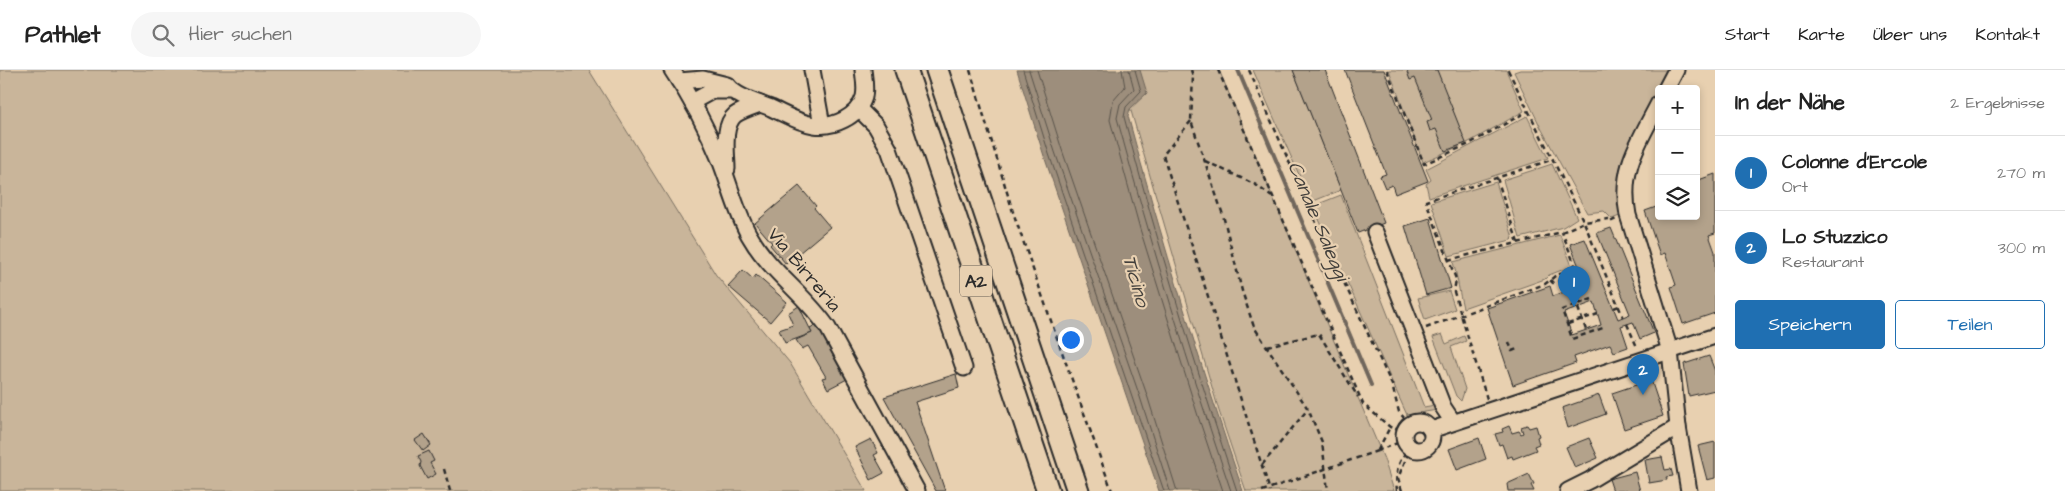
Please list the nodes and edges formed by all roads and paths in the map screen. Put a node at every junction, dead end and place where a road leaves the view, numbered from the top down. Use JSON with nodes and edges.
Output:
{"nodes":[{"id":1,"x":812,"y":70,"type":"edge"},
{"id":2,"x":863,"y":70,"type":"edge"},
{"id":3,"x":906,"y":70,"type":"edge"},
{"id":4,"x":937,"y":70,"type":"edge"},
{"id":5,"x":970,"y":70,"type":"edge"},
{"id":6,"x":1192,"y":70,"type":"edge"},
{"id":7,"x":1218,"y":70,"type":"edge"},
{"id":8,"x":1249,"y":70,"type":"edge"},
{"id":9,"x":1387,"y":70,"type":"edge"},
{"id":10,"x":1508,"y":70,"type":"edge"},
{"id":11,"x":1676,"y":70,"type":"edge"},
{"id":12,"x":675,"y":76,"type":"edge"},
{"id":13,"x":1668,"y":85,"type":"edge"},
{"id":14,"x":732,"y":91,"type":"junction"},
{"id":15,"x":692,"y":102,"type":"junction"},
{"id":16,"x":760,"y":104,"type":"junction"},
{"id":17,"x":858,"y":108,"type":"junction"},
{"id":18,"x":1528,"y":111,"type":"junction"},
{"id":19,"x":1655,"y":111,"type":"edge"},
{"id":20,"x":1191,"y":121,"type":"junction"},
{"id":21,"x":822,"y":126,"type":"junction"},
{"id":22,"x":1554,"y":160,"type":"junction"},
{"id":23,"x":1205,"y":161,"type":"junction"},
{"id":24,"x":1497,"y":178,"type":"junction"},
{"id":25,"x":727,"y":179,"type":"junction"},
{"id":26,"x":1273,"y":198,"type":"junction"},
{"id":27,"x":1584,"y":222,"type":"junction"},
{"id":28,"x":1610,"y":222,"type":"dead end"},
{"id":29,"x":1375,"y":232,"type":"dead end"},
{"id":30,"x":1562,"y":232,"type":"junction"},
{"id":31,"x":1518,"y":243,"type":"junction"},
{"id":32,"x":1448,"y":260,"type":"junction"},
{"id":33,"x":1550,"y":280,"type":"junction"},
{"id":34,"x":1571,"y":289,"type":"dead end"},
{"id":35,"x":1592,"y":299,"type":"dead end"},
{"id":36,"x":1619,"y":306,"type":"junction"},
{"id":37,"x":1578,"y":308,"type":"dead end"},
{"id":38,"x":1614,"y":308,"type":"dead end"},
{"id":39,"x":1598,"y":314,"type":"dead end"},
{"id":40,"x":1461,"y":316,"type":"junction"},
{"id":41,"x":1623,"y":317,"type":"dead end"},
{"id":42,"x":1582,"y":319,"type":"junction"},
{"id":43,"x":1568,"y":324,"type":"dead end"},
{"id":44,"x":1627,"y":324,"type":"dead end"},
{"id":45,"x":1603,"y":328,"type":"dead end"},
{"id":46,"x":1586,"y":330,"type":"dead end"},
{"id":47,"x":1413,"y":333,"type":"junction"},
{"id":48,"x":1715,"y":336,"type":"edge"},
{"id":49,"x":1510,"y":342,"type":"dead end"},
{"id":50,"x":1266,"y":346,"type":"junction"},
{"id":51,"x":1520,"y":348,"type":"dead end"},
{"id":52,"x":1670,"y":351,"type":"junction"},
{"id":53,"x":1643,"y":360,"type":"junction"},
{"id":54,"x":964,"y":368,"type":"dead end"},
{"id":55,"x":1363,"y":404,"type":"junction"},
{"id":56,"x":1308,"y":409,"type":"junction"},
{"id":57,"x":1491,"y":410,"type":"junction"},
{"id":58,"x":1453,"y":422,"type":"junction"},
{"id":59,"x":1390,"y":427,"type":"junction"},
{"id":60,"x":1678,"y":427,"type":"junction"},
{"id":61,"x":1430,"y":430,"type":"junction"},
{"id":62,"x":1408,"y":436,"type":"junction"},
{"id":63,"x":1377,"y":451,"type":"junction"},
{"id":64,"x":1262,"y":465,"type":"junction"},
{"id":65,"x":444,"y":469,"type":"dead end"},
{"id":66,"x":450,"y":491,"type":"edge"},
{"id":67,"x":917,"y":491,"type":"edge"},
{"id":68,"x":1048,"y":491,"type":"edge"},
{"id":69,"x":1078,"y":491,"type":"edge"},
{"id":70,"x":1112,"y":491,"type":"edge"},
{"id":71,"x":1262,"y":491,"type":"edge"},
{"id":72,"x":1270,"y":491,"type":"edge"},
{"id":73,"x":1328,"y":491,"type":"edge"},
{"id":74,"x":1397,"y":491,"type":"edge"},
{"id":75,"x":1402,"y":491,"type":"edge"},
{"id":76,"x":1568,"y":491,"type":"edge"},
{"id":77,"x":1689,"y":491,"type":"edge"}],
"edges":[{"from":1,"to":21,"type":"street"},
{"from":2,"to":17,"type":"street"},
{"from":3,"to":68,"type":"highway","number":"A2"},
{"from":4,"to":69,"type":"highway","number":"A2"},
{"from":5,"to":70,"type":"path"},
{"from":6,"to":20,"type":"path"},
{"from":7,"to":26,"type":"path"},
{"from":8,"to":62,"type":"path"},
{"from":9,"to":18,"type":"path"},
{"from":10,"to":18,"type":"path"},
{"from":11,"to":13,"type":"street"},
{"from":12,"to":14,"type":"street"},
{"from":12,"to":15,"type":"street","name":"Via Birreria"},
{"from":14,"to":15,"type":"street"},
{"from":14,"to":16,"type":"street"},
{"from":15,"to":25,"type":"street","name":"Via Birreria"},
{"from":16,"to":21,"type":"street"},
{"from":16,"to":25,"type":"street"},
{"from":17,"to":21,"type":"street"},
{"from":17,"to":54,"type":"street"},
{"from":18,"to":22,"type":"path"},
{"from":19,"to":52,"type":"street"},
{"from":20,"to":23,"type":"path"},
{"from":20,"to":64,"type":"path"},
{"from":22,"to":24,"type":"path"},
{"from":22,"to":27,"type":"path"},
{"from":23,"to":26,"type":"path"},
{"from":23,"to":50,"type":"path"},
{"from":24,"to":31,"type":"path"},
{"from":24,"to":32,"type":"path"},
{"from":25,"to":67,"type":"street","name":"Via Birreria"},
{"from":26,"to":55,"type":"path"},
{"from":27,"to":28,"type":"path"},
{"from":27,"to":30,"type":"path"},
{"from":27,"to":36,"type":"path"},
{"from":29,"to":47,"type":"street"},
{"from":30,"to":31,"type":"path"},
{"from":30,"to":33,"type":"path"},
{"from":31,"to":32,"type":"path"},
{"from":32,"to":40,"type":"path"},
{"from":33,"to":34,"type":"path"},
{"from":33,"to":40,"type":"path"},
{"from":35,"to":45,"type":"path"},
{"from":36,"to":38,"type":"path"},
{"from":36,"to":41,"type":"path"},
{"from":37,"to":42,"type":"path"},
{"from":39,"to":42,"type":"path"},
{"from":40,"to":47,"type":"path"},
{"from":40,"to":57,"type":"path"},
{"from":42,"to":43,"type":"path"},
{"from":42,"to":46,"type":"path"},
{"from":44,"to":53,"type":"path"},
{"from":47,"to":58,"type":"street"},
{"from":48,"to":52,"type":"street"},
{"from":49,"to":51,"type":"path"},
{"from":50,"to":55,"type":"path"},
{"from":50,"to":56,"type":"path"},
{"from":52,"to":53,"type":"street"},
{"from":52,"to":60,"type":"street"},
{"from":53,"to":57,"type":"street"},
{"from":55,"to":59,"type":"path"},
{"from":56,"to":64,"type":"path"},
{"from":56,"to":73,"type":"path"},
{"from":57,"to":58,"type":"street"},
{"from":58,"to":61,"type":"street"},
{"from":59,"to":62,"type":"path"},
{"from":59,"to":63,"type":"path"},
{"from":60,"to":76,"type":"street"},
{"from":60,"to":77,"type":"street"},
{"from":61,"to":62,"type":"street"},
{"from":61,"to":62,"type":"street"},
{"from":62,"to":63,"type":"path"},
{"from":62,"to":74,"type":"path"},
{"from":62,"to":75,"type":"path"},
{"from":63,"to":71,"type":"path","bridge":true},
{"from":64,"to":72,"type":"path"},
{"from":65,"to":66,"type":"path"}]}
